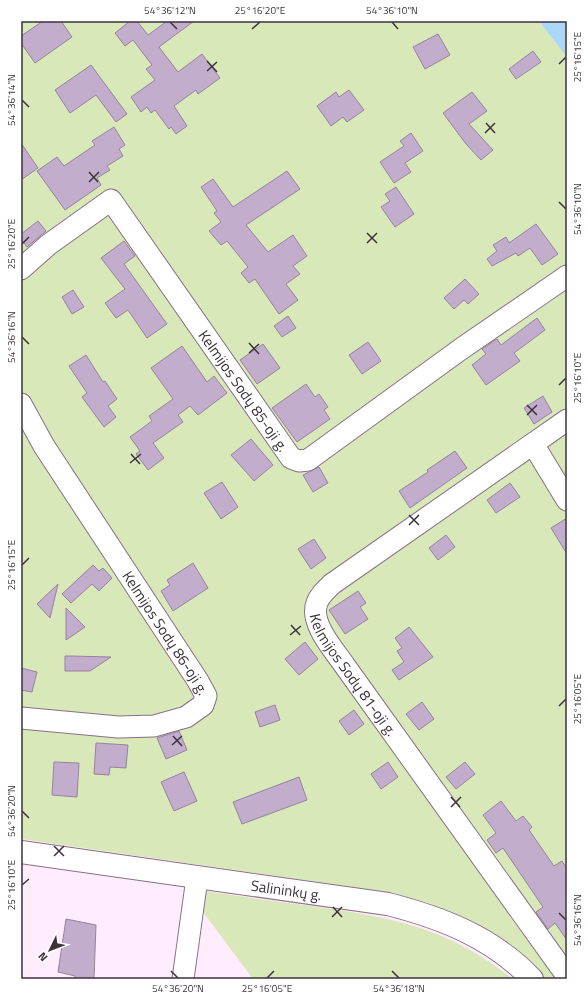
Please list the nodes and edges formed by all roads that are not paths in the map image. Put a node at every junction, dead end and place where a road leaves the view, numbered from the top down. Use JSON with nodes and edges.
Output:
{"nodes":[{"id":1,"x":21,"y":269,"type":"edge"},
{"id":2,"x":567,"y":276,"type":"edge"},
{"id":3,"x":21,"y":404,"type":"edge"},
{"id":4,"x":567,"y":420,"type":"edge"},
{"id":5,"x":533,"y":444,"type":"junction"},
{"id":6,"x":567,"y":500,"type":"edge"},
{"id":7,"x":21,"y":718,"type":"edge"},
{"id":8,"x":21,"y":852,"type":"edge"},
{"id":9,"x":197,"y":878,"type":"junction"},
{"id":10,"x":567,"y":976,"type":"edge"},
{"id":11,"x":183,"y":979,"type":"edge"},
{"id":12,"x":532,"y":979,"type":"edge"}],
"edges":[{"from":1,"to":2,"type":"street","name":"Kelmijos Sodų 85-oji g."},
{"from":3,"to":7,"type":"street","name":"Kelmijos Sodų 86-oji g."},
{"from":4,"to":5,"type":"street","name":"Kelmijos Sodų 81-oji g."},
{"from":5,"to":6,"type":"street"},
{"from":5,"to":10,"type":"street","name":"Kelmijos Sodų 81-oji g."},
{"from":8,"to":9,"type":"main road","name":"Salininkų g."},
{"from":9,"to":11,"type":"street"},
{"from":9,"to":12,"type":"main road","name":"Salininkų g."}]}
